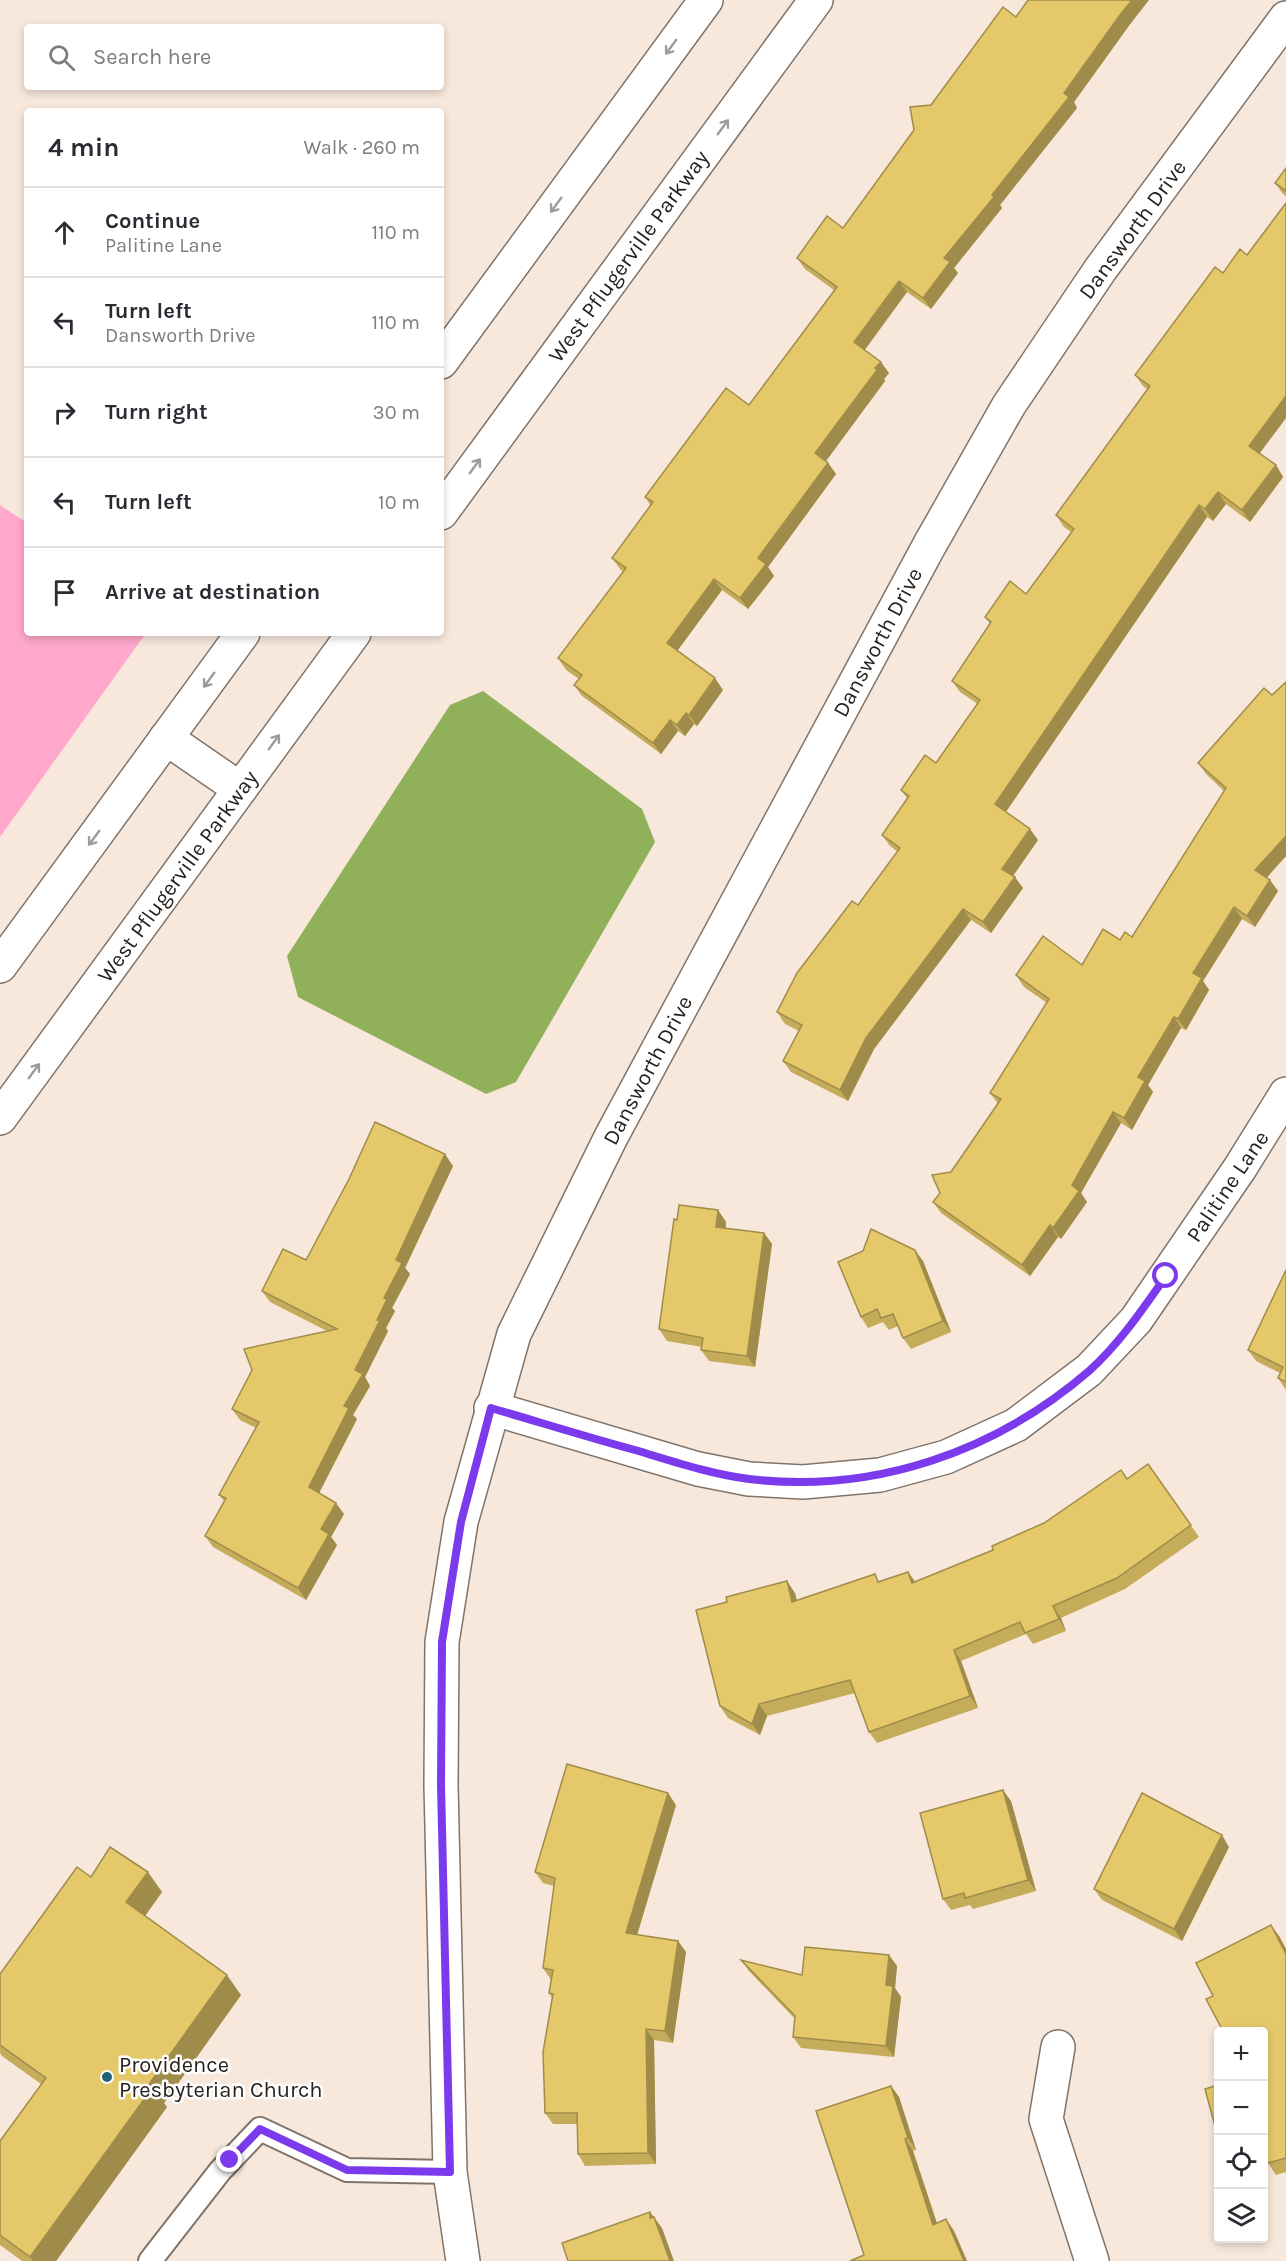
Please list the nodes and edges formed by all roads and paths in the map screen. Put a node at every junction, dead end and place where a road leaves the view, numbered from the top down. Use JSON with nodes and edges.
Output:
{"nodes":[{"id":1,"x":706,"y":0,"type":"edge"},
{"id":2,"x":816,"y":0,"type":"edge"},
{"id":3,"x":1286,"y":18,"type":"edge"},
{"id":4,"x":444,"y":358,"type":"edge"},
{"id":5,"x":444,"y":509,"type":"edge"},
{"id":6,"x":241,"y":636,"type":"edge"},
{"id":7,"x":352,"y":636,"type":"edge"},
{"id":8,"x":166,"y":738,"type":"junction"},
{"id":9,"x":240,"y":789,"type":"junction"},
{"id":10,"x":0,"y":966,"type":"edge"},
{"id":11,"x":1282,"y":1113,"type":"edge"},
{"id":12,"x":0,"y":1118,"type":"edge"},
{"id":13,"x":491,"y":1408,"type":"junction"},
{"id":14,"x":1058,"y":2047,"type":"dead end"},
{"id":15,"x":450,"y":2172,"type":"junction"},
{"id":16,"x":150,"y":2261,"type":"edge"},
{"id":17,"x":463,"y":2261,"type":"edge"},
{"id":18,"x":1092,"y":2261,"type":"edge"}],
"edges":[{"from":1,"to":4,"type":"street","one_way":true},
{"from":5,"to":2,"type":"street","name":"West Pflugerville Parkway","one_way":true},
{"from":3,"to":13,"type":"street","name":"Dansworth Drive"},
{"from":6,"to":8,"type":"street","one_way":true},
{"from":9,"to":7,"type":"street","name":"West Pflugerville Parkway","one_way":true},
{"from":8,"to":9,"type":"street"},
{"from":8,"to":10,"type":"street","one_way":true},
{"from":12,"to":9,"type":"street","name":"West Pflugerville Parkway","one_way":true},
{"from":11,"to":13,"type":"street","name":"Palitine Lane"},
{"from":13,"to":15,"type":"street","name":"Dansworth Drive"},
{"from":14,"to":18,"type":"street"},
{"from":15,"to":16,"type":"lane"},
{"from":15,"to":17,"type":"street","name":"Dansworth Drive"}]}
